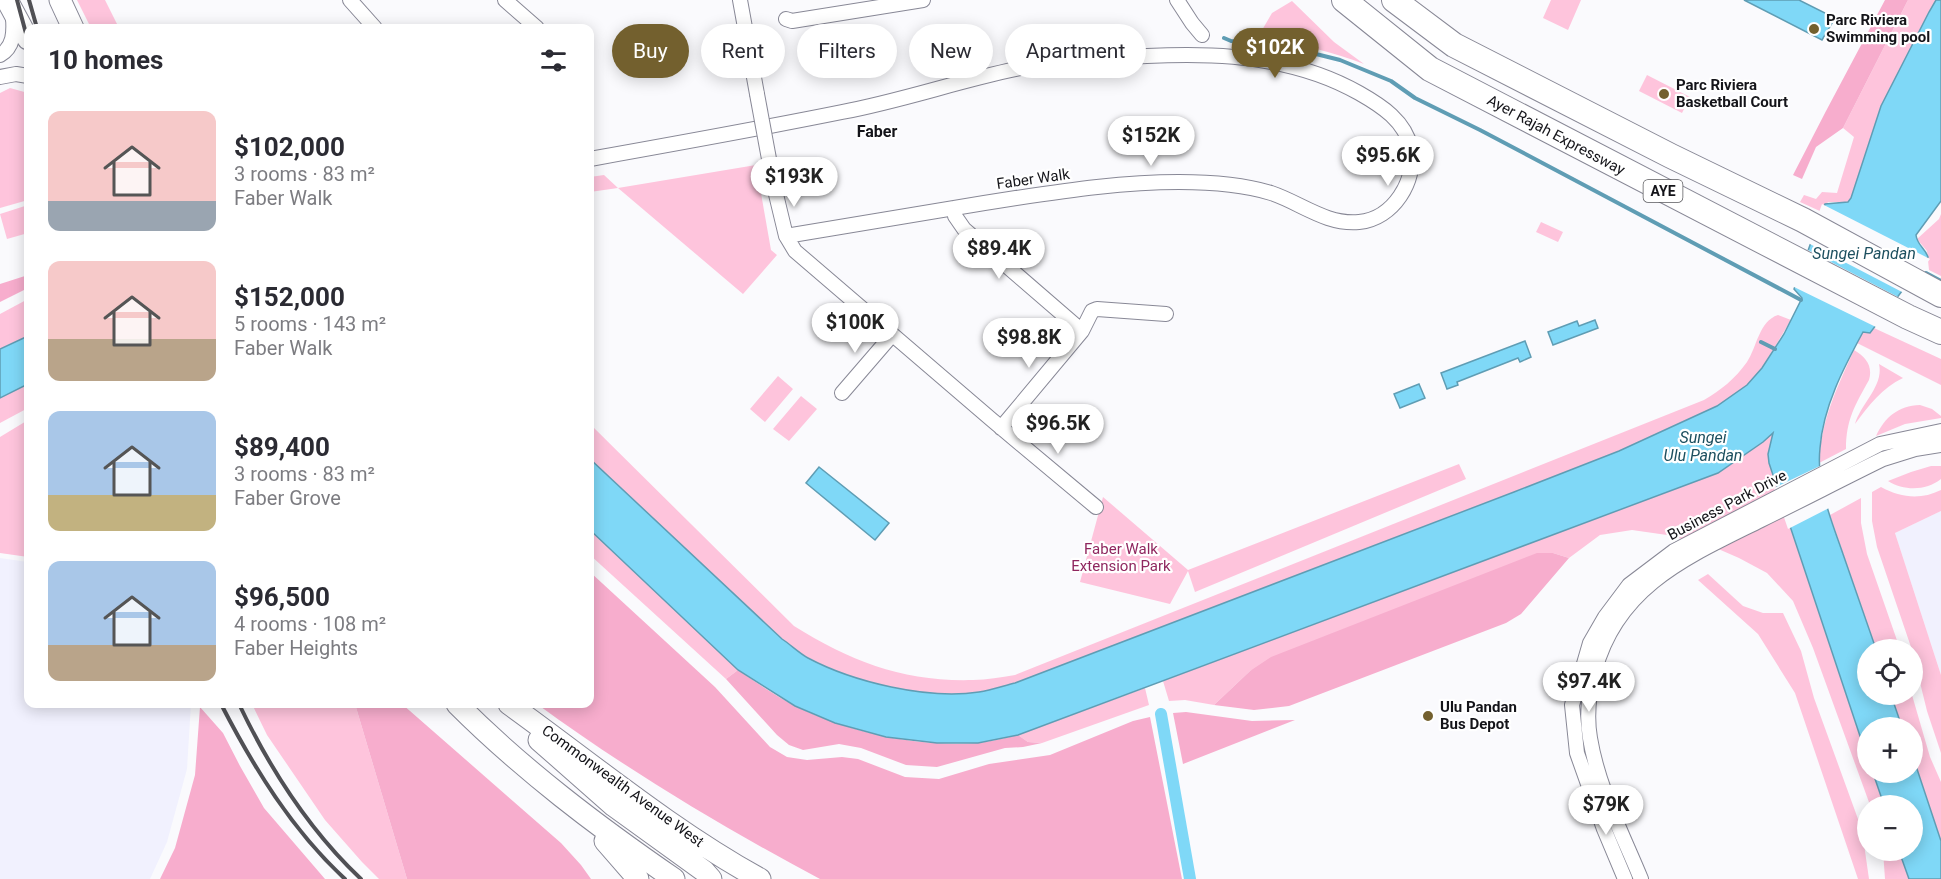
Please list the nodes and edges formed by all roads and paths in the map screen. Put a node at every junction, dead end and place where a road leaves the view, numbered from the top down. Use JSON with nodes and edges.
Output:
{"nodes":[{"id":1,"x":60,"y":0,"type":"edge"},
{"id":2,"x":350,"y":0,"type":"edge"},
{"id":3,"x":505,"y":0,"type":"edge"},
{"id":4,"x":740,"y":0,"type":"edge"},
{"id":5,"x":923,"y":0,"type":"edge"},
{"id":6,"x":1177,"y":0,"type":"edge"},
{"id":7,"x":1344,"y":0,"type":"edge"},
{"id":8,"x":1394,"y":0,"type":"edge"},
{"id":9,"x":881,"y":3,"type":"edge"},
{"id":10,"x":10,"y":7,"type":"edge"},
{"id":11,"x":786,"y":19,"type":"dead end"},
{"id":12,"x":71,"y":24,"type":"edge"},
{"id":13,"x":371,"y":24,"type":"edge"},
{"id":14,"x":532,"y":24,"type":"edge"},
{"id":15,"x":24,"y":32,"type":"edge"},
{"id":16,"x":1203,"y":35,"type":"dead end"},
{"id":17,"x":0,"y":55,"type":"edge"},
{"id":18,"x":24,"y":75,"type":"edge"},
{"id":19,"x":0,"y":77,"type":"edge"},
{"id":20,"x":594,"y":158,"type":"edge"},
{"id":21,"x":954,"y":207,"type":"junction"},
{"id":22,"x":786,"y":236,"type":"junction"},
{"id":23,"x":1933,"y":291,"type":"edge"},
{"id":24,"x":1166,"y":314,"type":"dead end"},
{"id":25,"x":1082,"y":331,"type":"junction"},
{"id":26,"x":1941,"y":332,"type":"edge"},
{"id":27,"x":892,"y":335,"type":"junction"},
{"id":28,"x":842,"y":393,"type":"dead end"},
{"id":29,"x":1001,"y":428,"type":"junction"},
{"id":30,"x":1941,"y":431,"type":"edge"},
{"id":31,"x":1941,"y":445,"type":"edge"},
{"id":32,"x":1096,"y":507,"type":"dead end"},
{"id":33,"x":1596,"y":645,"type":"junction"},
{"id":34,"x":461,"y":708,"type":"edge"},
{"id":35,"x":511,"y":708,"type":"edge"},
{"id":36,"x":513,"y":708,"type":"edge"},
{"id":37,"x":652,"y":874,"type":"edge"},
{"id":38,"x":674,"y":879,"type":"edge"},
{"id":39,"x":711,"y":879,"type":"edge"},
{"id":40,"x":760,"y":879,"type":"edge"},
{"id":41,"x":1625,"y":879,"type":"edge"},
{"id":42,"x":1641,"y":879,"type":"edge"}],
"edges":[{"from":1,"to":12,"type":"main road"},
{"from":2,"to":13,"type":"street"},
{"from":3,"to":14,"type":"street"},
{"from":4,"to":22,"type":"street","bridge":true},
{"from":5,"to":9,"type":"street"},
{"from":6,"to":16,"type":"street"},
{"from":7,"to":26,"type":"highway","name":"Ayer Rajah Expressway","number":"AYE"},
{"from":8,"to":23,"type":"highway","number":"AYE"},
{"from":9,"to":11,"type":"street"},
{"from":10,"to":15,"type":"main road"},
{"from":10,"to":17,"type":"street"},
{"from":18,"to":19,"type":"street"},
{"from":20,"to":21,"type":"street","name":"Faber Walk"},
{"from":21,"to":22,"type":"street","name":"Faber Walk"},
{"from":21,"to":25,"type":"street"},
{"from":22,"to":27,"type":"street"},
{"from":24,"to":25,"type":"street"},
{"from":25,"to":29,"type":"street"},
{"from":27,"to":28,"type":"street"},
{"from":27,"to":29,"type":"street"},
{"from":29,"to":32,"type":"street"},
{"from":30,"to":33,"type":"street","name":"Business Park Drive"},
{"from":31,"to":33,"type":"street","name":"Business Park Drive"},
{"from":33,"to":41,"type":"street","name":"Business Park Drive"},
{"from":33,"to":42,"type":"street","name":"Business Park Drive"},
{"from":34,"to":37,"type":"main road"},
{"from":35,"to":39,"type":"main road"},
{"from":36,"to":40,"type":"main road","name":"Commonwealth Avenue West"},
{"from":37,"to":38,"type":"main road"}]}
